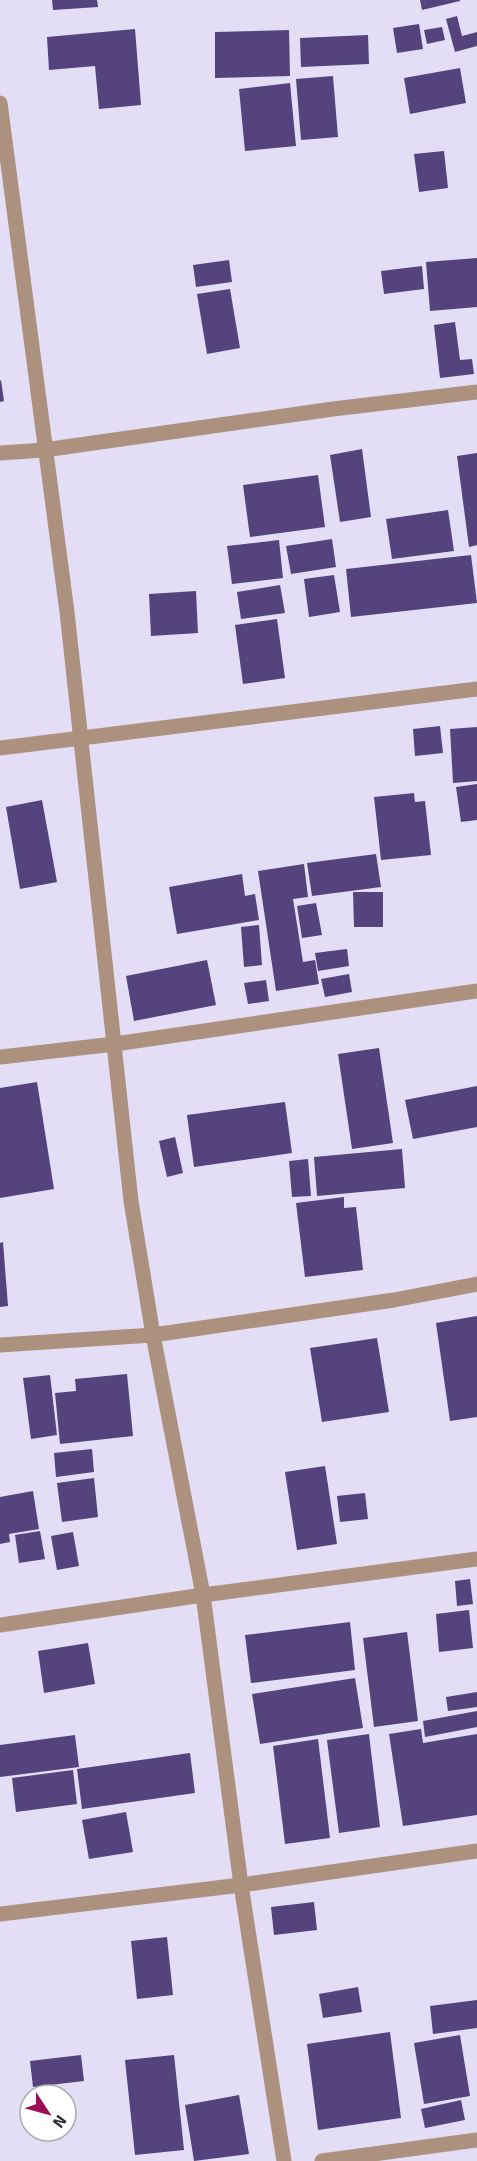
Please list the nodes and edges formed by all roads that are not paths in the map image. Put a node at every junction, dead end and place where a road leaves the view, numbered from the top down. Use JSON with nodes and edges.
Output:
{"nodes":[{"id":1,"x":0,"y":103,"type":"edge"},
{"id":2,"x":477,"y":392,"type":"edge"},
{"id":3,"x":44,"y":450,"type":"junction"},
{"id":4,"x":0,"y":453,"type":"edge"},
{"id":5,"x":477,"y":689,"type":"edge"},
{"id":6,"x":79,"y":736,"type":"junction"},
{"id":7,"x":0,"y":748,"type":"edge"},
{"id":8,"x":477,"y":991,"type":"edge"},
{"id":9,"x":115,"y":1044,"type":"junction"},
{"id":10,"x":0,"y":1057,"type":"edge"},
{"id":11,"x":477,"y":1284,"type":"edge"},
{"id":12,"x":153,"y":1335,"type":"junction"},
{"id":13,"x":0,"y":1345,"type":"edge"},
{"id":14,"x":477,"y":1559,"type":"edge"},
{"id":15,"x":203,"y":1595,"type":"junction"},
{"id":16,"x":0,"y":1625,"type":"edge"},
{"id":17,"x":477,"y":1851,"type":"edge"},
{"id":18,"x":241,"y":1885,"type":"junction"},
{"id":19,"x":0,"y":1914,"type":"edge"},
{"id":20,"x":477,"y":2140,"type":"edge"},
{"id":21,"x":284,"y":2161,"type":"edge"},
{"id":22,"x":322,"y":2161,"type":"edge"}],
"edges":[{"from":1,"to":3,"type":"street"},
{"from":2,"to":3,"type":"street"},
{"from":3,"to":4,"type":"street"},
{"from":3,"to":6,"type":"street"},
{"from":5,"to":6,"type":"street"},
{"from":6,"to":7,"type":"street"},
{"from":6,"to":9,"type":"street"},
{"from":8,"to":9,"type":"street"},
{"from":9,"to":10,"type":"street"},
{"from":9,"to":12,"type":"street"},
{"from":11,"to":12,"type":"street"},
{"from":12,"to":13,"type":"street"},
{"from":12,"to":15,"type":"street"},
{"from":14,"to":15,"type":"street"},
{"from":15,"to":16,"type":"street"},
{"from":15,"to":18,"type":"street"},
{"from":17,"to":18,"type":"street"},
{"from":18,"to":19,"type":"street"},
{"from":18,"to":21,"type":"street"},
{"from":20,"to":22,"type":"street"}]}
